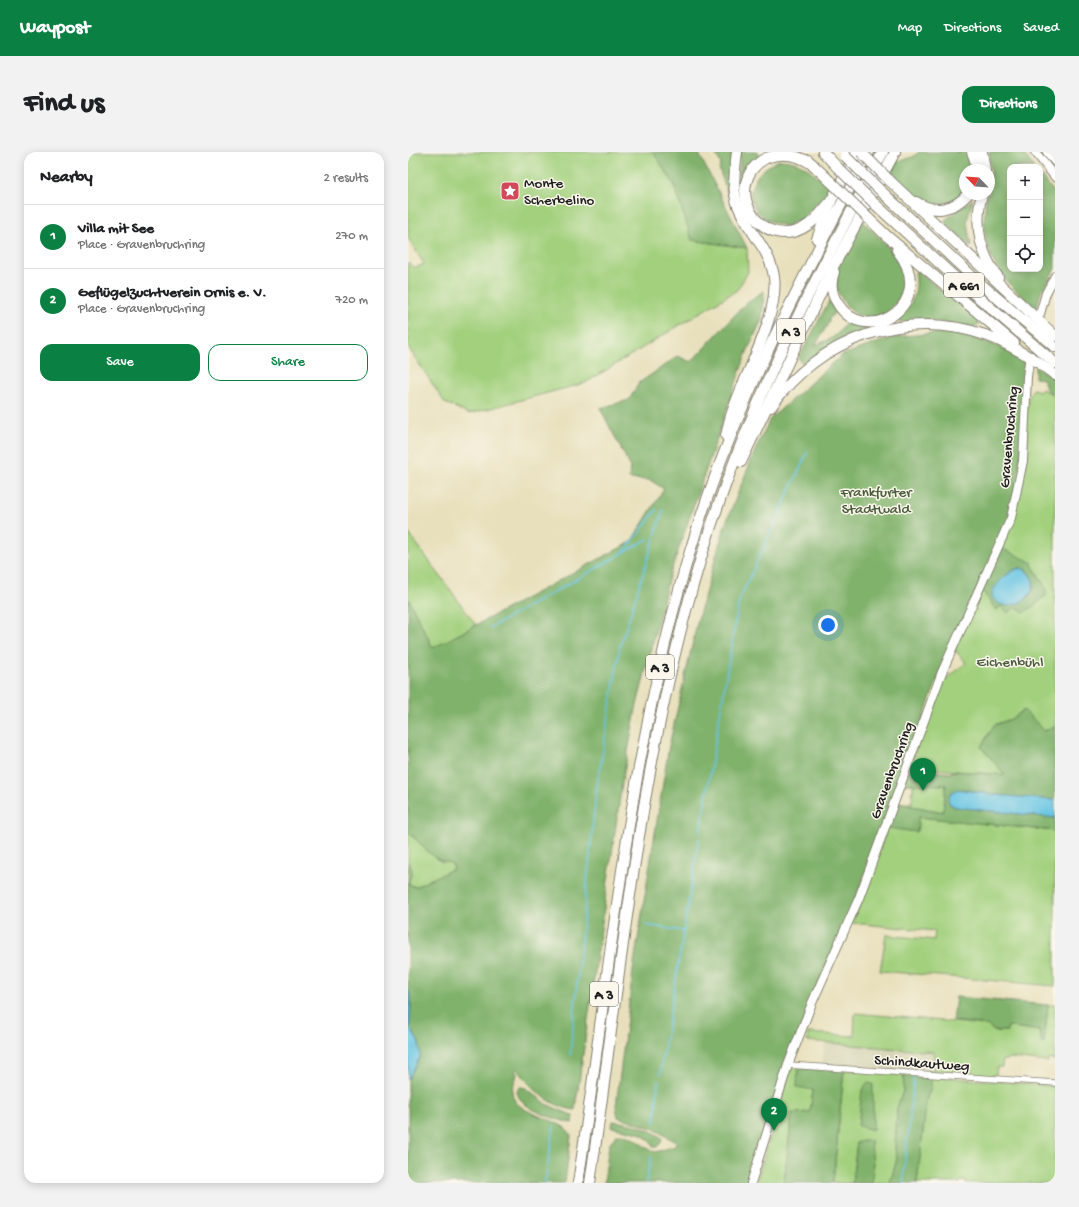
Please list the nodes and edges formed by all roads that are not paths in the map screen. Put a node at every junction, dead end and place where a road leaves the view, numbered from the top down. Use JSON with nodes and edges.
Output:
{"nodes":[{"id":1,"x":737,"y":152,"type":"edge"},
{"id":2,"x":800,"y":152,"type":"edge"},
{"id":3,"x":822,"y":152,"type":"edge"},
{"id":4,"x":857,"y":152,"type":"edge"},
{"id":5,"x":861,"y":152,"type":"edge"},
{"id":6,"x":869,"y":152,"type":"edge"},
{"id":7,"x":883,"y":152,"type":"edge"},
{"id":8,"x":895,"y":152,"type":"edge"},
{"id":9,"x":899,"y":152,"type":"edge"},
{"id":10,"x":972,"y":152,"type":"edge"},
{"id":11,"x":982,"y":152,"type":"edge"},
{"id":12,"x":1035,"y":152,"type":"edge"},
{"id":13,"x":1047,"y":152,"type":"edge"},
{"id":14,"x":842,"y":153,"type":"edge"},
{"id":15,"x":1055,"y":162,"type":"edge"},
{"id":16,"x":812,"y":164,"type":"junction"},
{"id":17,"x":975,"y":164,"type":"edge"},
{"id":18,"x":984,"y":164,"type":"edge"},
{"id":19,"x":886,"y":166,"type":"junction"},
{"id":20,"x":1055,"y":177,"type":"edge"},
{"id":21,"x":901,"y":191,"type":"junction"},
{"id":22,"x":960,"y":200,"type":"edge"},
{"id":23,"x":981,"y":200,"type":"edge"},
{"id":24,"x":831,"y":201,"type":"junction"},
{"id":25,"x":888,"y":238,"type":"junction"},
{"id":26,"x":844,"y":244,"type":"junction"},
{"id":27,"x":1055,"y":276,"type":"edge"},
{"id":28,"x":804,"y":277,"type":"junction"},
{"id":29,"x":1016,"y":299,"type":"junction"},
{"id":30,"x":1040,"y":314,"type":"dead end"},
{"id":31,"x":1055,"y":336,"type":"edge"},
{"id":32,"x":1055,"y":347,"type":"edge"},
{"id":33,"x":1033,"y":362,"type":"junction"},
{"id":34,"x":1055,"y":362,"type":"edge"},
{"id":35,"x":1055,"y":375,"type":"edge"},
{"id":36,"x":754,"y":433,"type":"junction"},
{"id":37,"x":714,"y":479,"type":"junction"},
{"id":38,"x":714,"y":517,"type":"junction"},
{"id":39,"x":788,"y":1065,"type":"junction"},
{"id":40,"x":1055,"y":1083,"type":"edge"},
{"id":41,"x":578,"y":1183,"type":"edge"},
{"id":42,"x":590,"y":1183,"type":"edge"},
{"id":43,"x":751,"y":1183,"type":"edge"}],
"edges":[{"from":1,"to":37,"type":"highway"},
{"from":2,"to":16,"type":"highway"},
{"from":3,"to":34,"type":"highway","number":"A 661","bridge":true},
{"from":4,"to":24,"type":"highway"},
{"from":5,"to":21,"type":"highway","bridge":true},
{"from":6,"to":28,"type":"highway","number":"A 3"},
{"from":7,"to":38,"type":"highway","number":"A 3"},
{"from":8,"to":19,"type":"highway"},
{"from":9,"to":19,"type":"highway"},
{"from":10,"to":17,"type":"highway"},
{"from":11,"to":18,"type":"highway"},
{"from":12,"to":20,"type":"street"},
{"from":13,"to":15,"type":"street"},
{"from":14,"to":32,"type":"highway","number":"A 661","bridge":true},
{"from":16,"to":24,"type":"highway"},
{"from":16,"to":25,"type":"highway","bridge":true},
{"from":19,"to":26,"type":"highway"},
{"from":21,"to":22,"type":"highway"},
{"from":21,"to":29,"type":"highway"},
{"from":23,"to":29,"type":"highway"},
{"from":24,"to":28,"type":"highway"},
{"from":25,"to":26,"type":"highway"},
{"from":25,"to":33,"type":"highway"},
{"from":26,"to":36,"type":"highway"},
{"from":27,"to":30,"type":"street"},
{"from":28,"to":37,"type":"highway","number":"A 3"},
{"from":29,"to":31,"type":"highway"},
{"from":33,"to":35,"type":"highway"},
{"from":33,"to":36,"type":"highway"},
{"from":33,"to":39,"type":"street","name":"Gravenbruchring"},
{"from":36,"to":38,"type":"highway"},
{"from":37,"to":41,"type":"highway","number":"A 3"},
{"from":38,"to":42,"type":"highway","number":"A 3"},
{"from":39,"to":40,"type":"street","name":"Schindkautweg"},
{"from":39,"to":43,"type":"street","name":"Gravenbruchring"}]}
